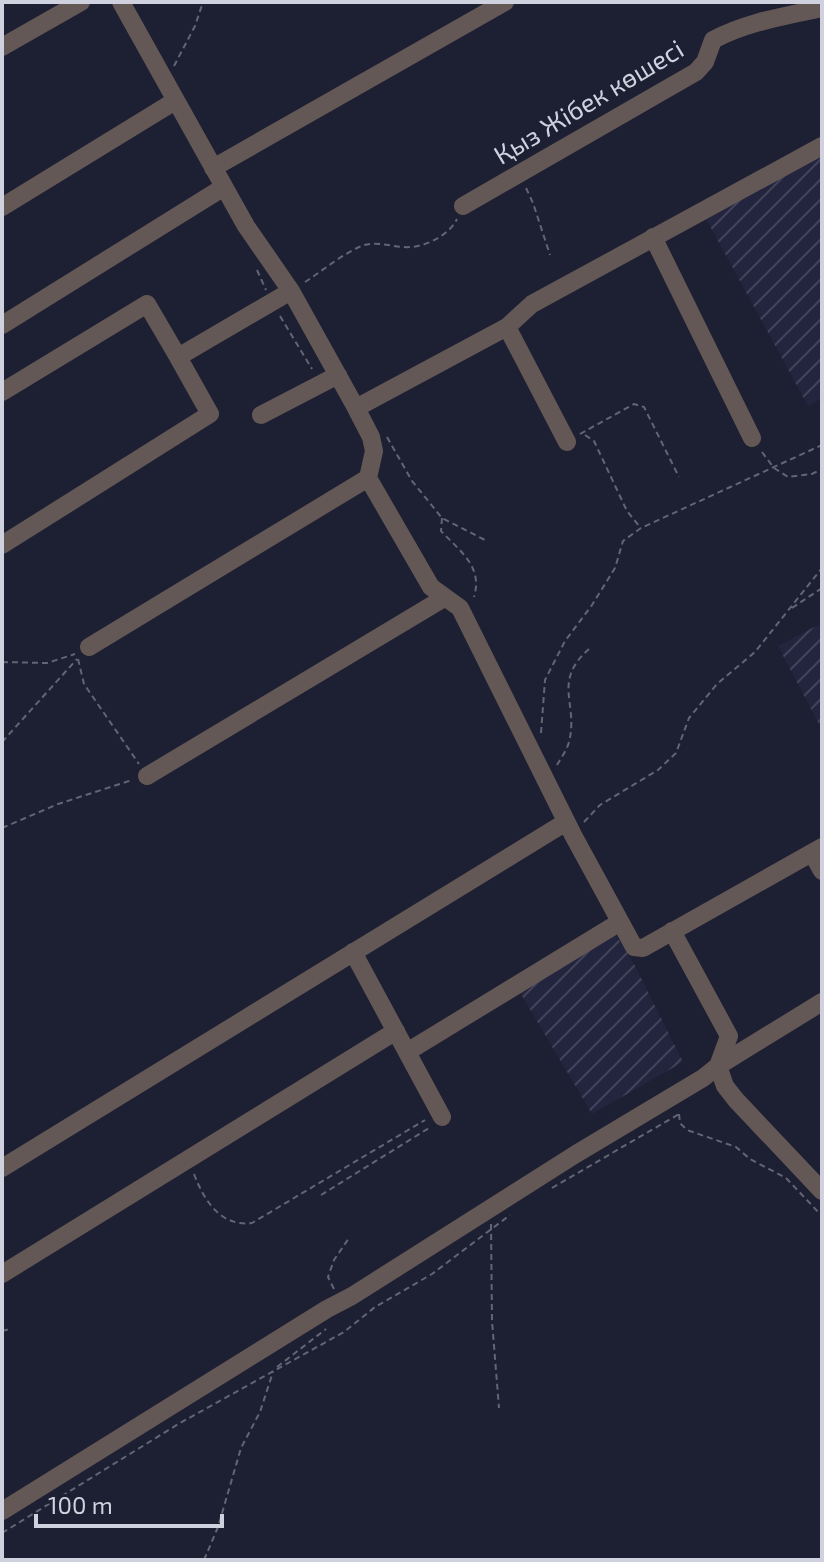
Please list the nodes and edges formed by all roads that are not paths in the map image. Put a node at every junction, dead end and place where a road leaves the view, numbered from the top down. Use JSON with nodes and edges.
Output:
{"nodes":[{"id":1,"x":81,"y":2,"type":"edge"},
{"id":2,"x":121,"y":2,"type":"edge"},
{"id":3,"x":505,"y":2,"type":"edge"},
{"id":4,"x":822,"y":8,"type":"edge"},
{"id":5,"x":2,"y":47,"type":"edge"},
{"id":6,"x":175,"y":101,"type":"junction"},
{"id":7,"x":822,"y":146,"type":"edge"},
{"id":8,"x":213,"y":168,"type":"junction"},
{"id":9,"x":224,"y":187,"type":"junction"},
{"id":10,"x":463,"y":206,"type":"road end"},
{"id":11,"x":2,"y":207,"type":"edge"},
{"id":12,"x":653,"y":237,"type":"junction"},
{"id":13,"x":291,"y":291,"type":"junction"},
{"id":14,"x":2,"y":325,"type":"edge"},
{"id":15,"x":507,"y":327,"type":"junction"},
{"id":16,"x":178,"y":357,"type":"junction"},
{"id":17,"x":338,"y":375,"type":"junction"},
{"id":18,"x":2,"y":392,"type":"edge"},
{"id":19,"x":356,"y":408,"type":"junction"},
{"id":20,"x":261,"y":415,"type":"dead end"},
{"id":21,"x":575,"y":437,"type":"road end"},
{"id":22,"x":752,"y":438,"type":"road end"},
{"id":23,"x":368,"y":478,"type":"junction"},
{"id":24,"x":2,"y":545,"type":"edge"},
{"id":25,"x":444,"y":598,"type":"junction"},
{"id":26,"x":83,"y":653,"type":"road end"},
{"id":27,"x":147,"y":776,"type":"road end"},
{"id":28,"x":569,"y":828,"type":"junction"},
{"id":29,"x":817,"y":850,"type":"edge"},
{"id":30,"x":822,"y":871,"type":"edge"},
{"id":31,"x":620,"y":922,"type":"junction"},
{"id":32,"x":672,"y":931,"type":"junction"},
{"id":33,"x":353,"y":952,"type":"junction"},
{"id":34,"x":822,"y":1002,"type":"edge"},
{"id":35,"x":396,"y":1031,"type":"junction"},
{"id":36,"x":407,"y":1052,"type":"junction"},
{"id":37,"x":718,"y":1066,"type":"junction"},
{"id":38,"x":440,"y":1112,"type":"road end"},
{"id":39,"x":2,"y":1168,"type":"edge"},
{"id":40,"x":822,"y":1191,"type":"edge"},
{"id":41,"x":2,"y":1274,"type":"edge"},
{"id":42,"x":2,"y":1511,"type":"edge"}],
"edges":[{"from":1,"to":5,"type":"street"},
{"from":2,"to":6,"type":"street"},
{"from":3,"to":8,"type":"street"},
{"from":4,"to":10,"type":"street","name":"Қыз Жібек көшесі"},
{"from":6,"to":8,"type":"street"},
{"from":6,"to":11,"type":"street"},
{"from":7,"to":12,"type":"street"},
{"from":8,"to":9,"type":"street"},
{"from":9,"to":13,"type":"street"},
{"from":9,"to":14,"type":"street"},
{"from":12,"to":15,"type":"street"},
{"from":12,"to":22,"type":"street"},
{"from":13,"to":16,"type":"street"},
{"from":13,"to":17,"type":"street"},
{"from":15,"to":19,"type":"street"},
{"from":15,"to":21,"type":"street"},
{"from":16,"to":18,"type":"street"},
{"from":16,"to":24,"type":"street"},
{"from":17,"to":19,"type":"street"},
{"from":17,"to":20,"type":"street"},
{"from":19,"to":23,"type":"street"},
{"from":23,"to":25,"type":"street"},
{"from":23,"to":26,"type":"street"},
{"from":25,"to":27,"type":"street"},
{"from":25,"to":28,"type":"street"},
{"from":28,"to":31,"type":"street"},
{"from":28,"to":33,"type":"street"},
{"from":29,"to":30,"type":"street"},
{"from":29,"to":32,"type":"street"},
{"from":31,"to":32,"type":"street"},
{"from":31,"to":36,"type":"street"},
{"from":32,"to":37,"type":"street"},
{"from":33,"to":35,"type":"street"},
{"from":33,"to":39,"type":"street"},
{"from":34,"to":37,"type":"street"},
{"from":35,"to":36,"type":"street"},
{"from":35,"to":41,"type":"street"},
{"from":36,"to":38,"type":"street"},
{"from":37,"to":40,"type":"street"},
{"from":37,"to":42,"type":"street"}]}
